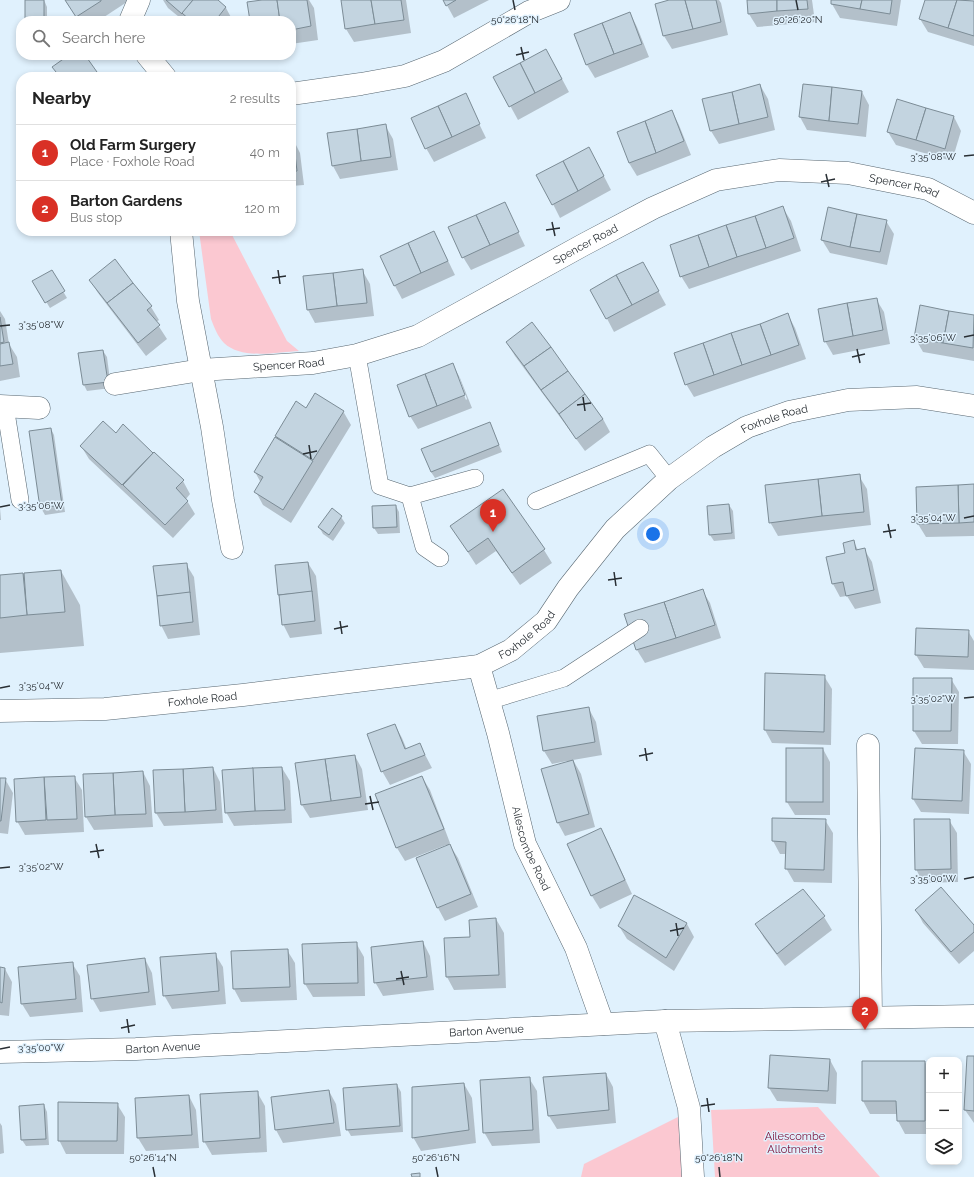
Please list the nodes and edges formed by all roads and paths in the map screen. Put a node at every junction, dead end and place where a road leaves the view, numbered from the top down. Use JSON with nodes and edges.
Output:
{"nodes":[{"id":1,"x":139,"y":0,"type":"edge"},
{"id":2,"x":559,"y":0,"type":"edge"},
{"id":3,"x":132,"y":16,"type":"edge"},
{"id":4,"x":151,"y":60,"type":"edge"},
{"id":5,"x":161,"y":72,"type":"edge"},
{"id":6,"x":296,"y":93,"type":"edge"},
{"id":7,"x":974,"y":213,"type":"edge"},
{"id":8,"x":182,"y":236,"type":"edge"},
{"id":9,"x":357,"y":355,"type":"junction"},
{"id":10,"x":201,"y":370,"type":"junction"},
{"id":11,"x":115,"y":384,"type":"dead end"},
{"id":12,"x":3,"y":406,"type":"edge"},
{"id":13,"x":974,"y":406,"type":"edge"},
{"id":14,"x":39,"y":408,"type":"dead end"},
{"id":15,"x":475,"y":478,"type":"dead end"},
{"id":16,"x":669,"y":479,"type":"junction"},
{"id":17,"x":410,"y":496,"type":"junction"},
{"id":18,"x":20,"y":500,"type":"dead end"},
{"id":19,"x":536,"y":501,"type":"dead end"},
{"id":20,"x":232,"y":548,"type":"dead end"},
{"id":21,"x":440,"y":558,"type":"dead end"},
{"id":22,"x":640,"y":628,"type":"dead end"},
{"id":23,"x":479,"y":666,"type":"junction"},
{"id":24,"x":488,"y":701,"type":"junction"},
{"id":25,"x":0,"y":711,"type":"edge"},
{"id":26,"x":868,"y":745,"type":"dead end"},
{"id":27,"x":974,"y":1016,"type":"edge"},
{"id":28,"x":871,"y":1017,"type":"junction"},
{"id":29,"x":665,"y":1021,"type":"junction"},
{"id":30,"x":603,"y":1024,"type":"junction"},
{"id":31,"x":0,"y":1052,"type":"edge"},
{"id":32,"x":693,"y":1177,"type":"edge"}],
"edges":[{"from":1,"to":3,"type":"street"},
{"from":2,"to":6,"type":"street"},
{"from":4,"to":5,"type":"street"},
{"from":7,"to":9,"type":"street","name":"Spencer Road"},
{"from":8,"to":10,"type":"street"},
{"from":9,"to":10,"type":"street","name":"Spencer Road"},
{"from":9,"to":17,"type":"lane"},
{"from":10,"to":11,"type":"street","name":"Spencer Road"},
{"from":10,"to":20,"type":"street"},
{"from":12,"to":14,"type":"street"},
{"from":12,"to":18,"type":"lane"},
{"from":13,"to":16,"type":"street","name":"Foxhole Road"},
{"from":15,"to":17,"type":"lane"},
{"from":16,"to":19,"type":"lane"},
{"from":16,"to":23,"type":"street","name":"Foxhole Road"},
{"from":17,"to":21,"type":"lane"},
{"from":22,"to":24,"type":"lane"},
{"from":23,"to":24,"type":"street","name":"Ailescombe Road"},
{"from":23,"to":25,"type":"street","name":"Foxhole Road"},
{"from":24,"to":30,"type":"street","name":"Ailescombe Road"},
{"from":26,"to":28,"type":"street"},
{"from":27,"to":28,"type":"street","name":"Barton Avenue"},
{"from":28,"to":29,"type":"street","name":"Barton Avenue"},
{"from":29,"to":30,"type":"street","name":"Barton Avenue"},
{"from":29,"to":32,"type":"street"},
{"from":30,"to":31,"type":"street","name":"Barton Avenue"}]}
